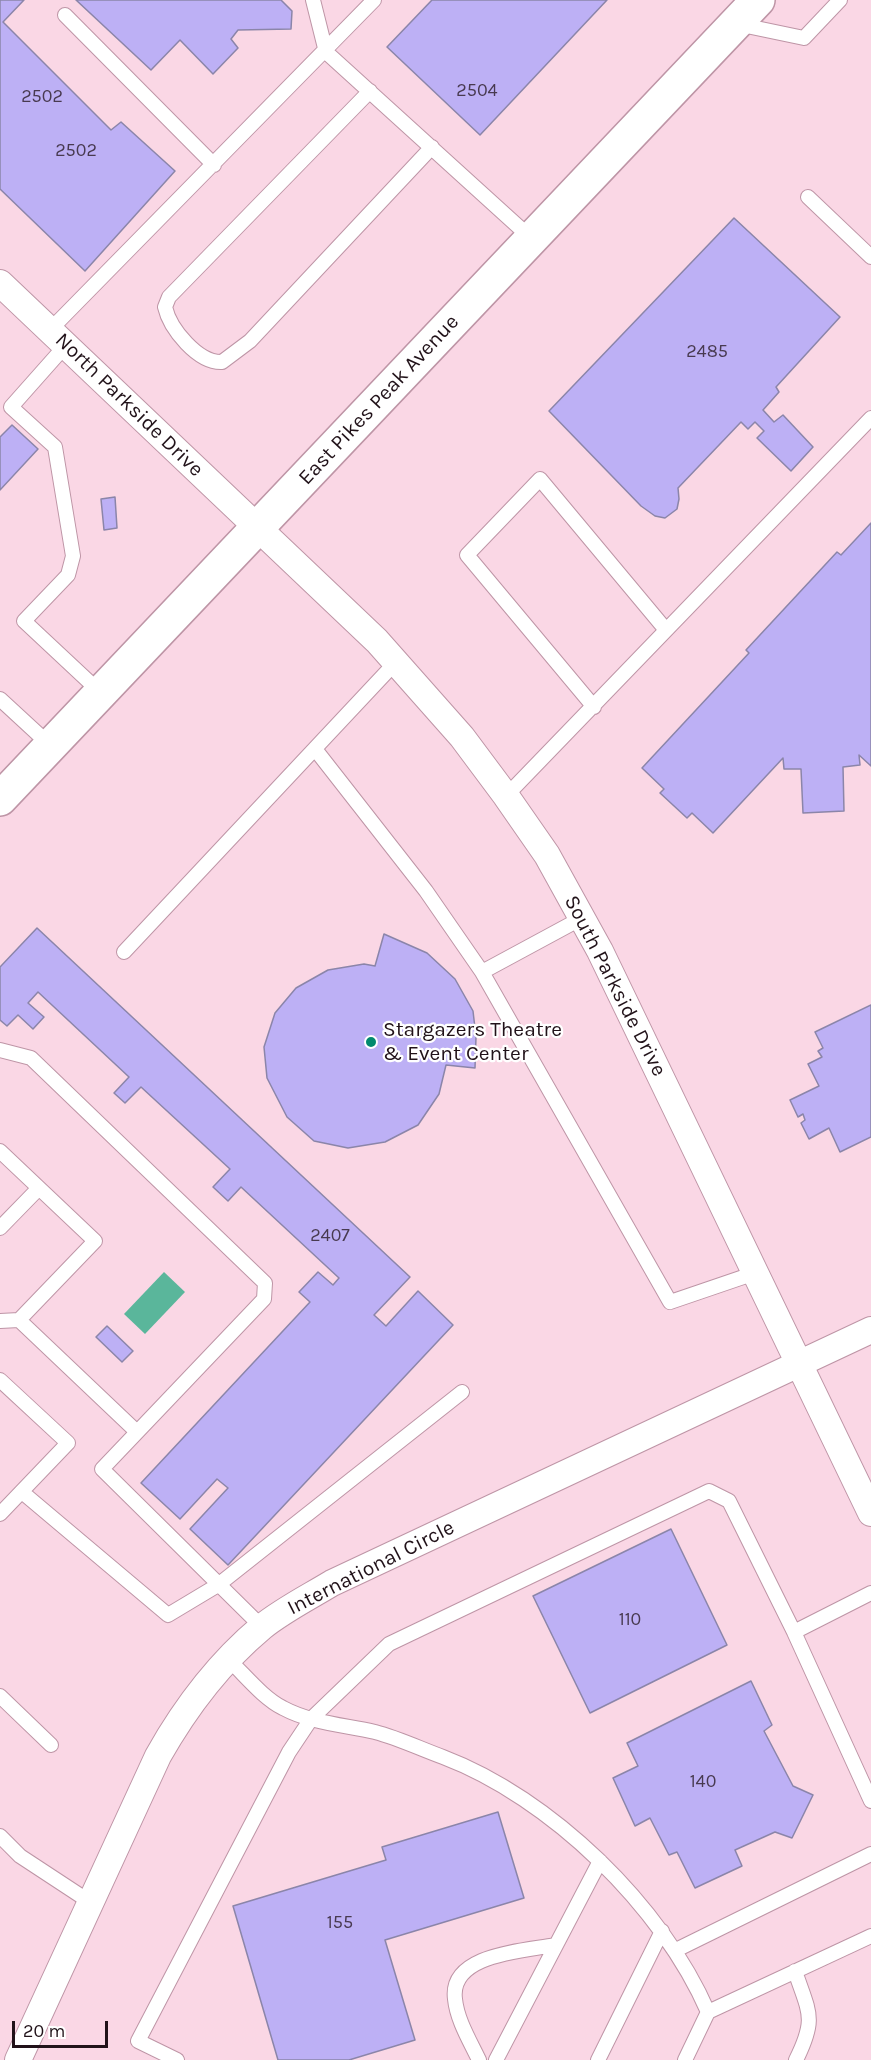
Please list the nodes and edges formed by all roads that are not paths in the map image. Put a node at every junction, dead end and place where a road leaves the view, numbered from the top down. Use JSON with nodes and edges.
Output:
{"nodes":[{"id":1,"x":314,"y":0,"type":"edge"},
{"id":2,"x":374,"y":0,"type":"edge"},
{"id":3,"x":758,"y":0,"type":"edge"},
{"id":4,"x":840,"y":0,"type":"edge"},
{"id":5,"x":65,"y":15,"type":"dead end"},
{"id":6,"x":735,"y":24,"type":"junction"},
{"id":7,"x":326,"y":51,"type":"junction"},
{"id":8,"x":370,"y":91,"type":"junction"},
{"id":9,"x":432,"y":147,"type":"junction"},
{"id":10,"x":214,"y":165,"type":"junction"},
{"id":11,"x":808,"y":196,"type":"dead end"},
{"id":12,"x":532,"y":239,"type":"junction"},
{"id":13,"x":871,"y":257,"type":"edge"},
{"id":14,"x":0,"y":283,"type":"edge"},
{"id":15,"x":58,"y":338,"type":"junction"},
{"id":16,"x":871,"y":418,"type":"edge"},
{"id":17,"x":258,"y":528,"type":"junction"},
{"id":18,"x":666,"y":630,"type":"junction"},
{"id":19,"x":396,"y":662,"type":"junction"},
{"id":20,"x":100,"y":693,"type":"junction"},
{"id":21,"x":0,"y":699,"type":"edge"},
{"id":22,"x":594,"y":707,"type":"junction"},
{"id":23,"x":51,"y":746,"type":"junction"},
{"id":24,"x":315,"y":749,"type":"junction"},
{"id":25,"x":506,"y":796,"type":"junction"},
{"id":26,"x":0,"y":799,"type":"edge"},
{"id":27,"x":582,"y":918,"type":"junction"},
{"id":28,"x":124,"y":952,"type":"dead end"},
{"id":29,"x":482,"y":972,"type":"junction"},
{"id":30,"x":0,"y":1050,"type":"edge"},
{"id":31,"x":0,"y":1151,"type":"edge"},
{"id":32,"x":39,"y":1188,"type":"junction"},
{"id":33,"x":0,"y":1228,"type":"edge"},
{"id":34,"x":755,"y":1273,"type":"junction"},
{"id":35,"x":19,"y":1320,"type":"junction"},
{"id":36,"x":0,"y":1321,"type":"edge"},
{"id":37,"x":871,"y":1330,"type":"edge"},
{"id":38,"x":798,"y":1365,"type":"junction"},
{"id":39,"x":0,"y":1380,"type":"edge"},
{"id":40,"x":462,"y":1392,"type":"dead end"},
{"id":41,"x":137,"y":1432,"type":"junction"},
{"id":42,"x":22,"y":1492,"type":"junction"},
{"id":43,"x":871,"y":1513,"type":"edge"},
{"id":44,"x":0,"y":1514,"type":"edge"},
{"id":45,"x":218,"y":1585,"type":"junction"},
{"id":46,"x":871,"y":1593,"type":"edge"},
{"id":47,"x":262,"y":1627,"type":"junction"},
{"id":48,"x":794,"y":1632,"type":"junction"},
{"id":49,"x":229,"y":1660,"type":"junction"},
{"id":50,"x":0,"y":1696,"type":"edge"},
{"id":51,"x":311,"y":1719,"type":"junction"},
{"id":52,"x":51,"y":1745,"type":"dead end"},
{"id":53,"x":871,"y":1801,"type":"edge"},
{"id":54,"x":0,"y":1836,"type":"edge"},
{"id":55,"x":871,"y":1854,"type":"edge"},
{"id":56,"x":600,"y":1861,"type":"junction"},
{"id":57,"x":90,"y":1902,"type":"junction"},
{"id":58,"x":662,"y":1931,"type":"junction"},
{"id":59,"x":871,"y":1936,"type":"edge"},
{"id":60,"x":555,"y":1945,"type":"junction"},
{"id":61,"x":676,"y":1950,"type":"junction"},
{"id":62,"x":795,"y":1971,"type":"junction"},
{"id":63,"x":708,"y":2012,"type":"junction"},
{"id":64,"x":18,"y":2060,"type":"edge"},
{"id":65,"x":177,"y":2060,"type":"edge"},
{"id":66,"x":479,"y":2060,"type":"edge"},
{"id":67,"x":496,"y":2060,"type":"edge"},
{"id":68,"x":598,"y":2060,"type":"edge"},
{"id":69,"x":685,"y":2060,"type":"edge"},
{"id":70,"x":796,"y":2060,"type":"edge"}],
"edges":[{"from":1,"to":7,"type":"lane"},
{"from":2,"to":7,"type":"lane"},
{"from":3,"to":6,"type":"main road","name":"East Pikes Peak Avenue"},
{"from":4,"to":6,"type":"lane"},
{"from":5,"to":10,"type":"lane"},
{"from":6,"to":12,"type":"main road","name":"East Pikes Peak Avenue"},
{"from":7,"to":8,"type":"lane"},
{"from":7,"to":10,"type":"lane"},
{"from":8,"to":9,"type":"lane"},
{"from":8,"to":9,"type":"lane"},
{"from":9,"to":12,"type":"lane"},
{"from":10,"to":15,"type":"lane"},
{"from":11,"to":13,"type":"lane"},
{"from":12,"to":17,"type":"main road","name":"East Pikes Peak Avenue"},
{"from":14,"to":15,"type":"street","name":"North Parkside Drive"},
{"from":15,"to":17,"type":"street","name":"North Parkside Drive"},
{"from":15,"to":20,"type":"lane"},
{"from":16,"to":18,"type":"lane"},
{"from":17,"to":19,"type":"street","name":"South Parkside Drive"},
{"from":17,"to":20,"type":"main road","name":"East Pikes Peak Avenue"},
{"from":18,"to":22,"type":"lane"},
{"from":18,"to":22,"type":"lane"},
{"from":19,"to":24,"type":"lane"},
{"from":19,"to":25,"type":"street","name":"South Parkside Drive"},
{"from":20,"to":23,"type":"main road","name":"East Pikes Peak Avenue"},
{"from":21,"to":23,"type":"lane"},
{"from":22,"to":25,"type":"lane"},
{"from":23,"to":26,"type":"main road","name":"East Pikes Peak Avenue"},
{"from":24,"to":28,"type":"lane"},
{"from":24,"to":29,"type":"lane"},
{"from":25,"to":27,"type":"street","name":"South Parkside Drive"},
{"from":27,"to":29,"type":"lane"},
{"from":27,"to":34,"type":"street","name":"South Parkside Drive"},
{"from":29,"to":34,"type":"lane"},
{"from":30,"to":41,"type":"lane"},
{"from":31,"to":32,"type":"lane"},
{"from":32,"to":33,"type":"lane"},
{"from":32,"to":35,"type":"lane"},
{"from":34,"to":38,"type":"street","name":"South Parkside Drive"},
{"from":35,"to":36,"type":"lane"},
{"from":35,"to":41,"type":"lane"},
{"from":37,"to":38,"type":"street","name":"International Circle"},
{"from":38,"to":43,"type":"street","name":"South Parkside Drive"},
{"from":38,"to":47,"type":"street","name":"International Circle"},
{"from":39,"to":42,"type":"lane"},
{"from":40,"to":45,"type":"lane"},
{"from":41,"to":45,"type":"lane"},
{"from":42,"to":44,"type":"lane"},
{"from":42,"to":45,"type":"lane"},
{"from":45,"to":47,"type":"lane"},
{"from":46,"to":48,"type":"lane"},
{"from":47,"to":49,"type":"street","name":"International Circle"},
{"from":48,"to":51,"type":"lane"},
{"from":48,"to":53,"type":"lane"},
{"from":49,"to":51,"type":"lane"},
{"from":49,"to":57,"type":"street","name":"International Circle"},
{"from":50,"to":52,"type":"lane"},
{"from":51,"to":56,"type":"lane"},
{"from":51,"to":65,"type":"lane"},
{"from":54,"to":57,"type":"lane"},
{"from":55,"to":61,"type":"lane"},
{"from":56,"to":58,"type":"lane"},
{"from":56,"to":60,"type":"lane"},
{"from":57,"to":64,"type":"street","name":"International Circle"},
{"from":58,"to":61,"type":"lane"},
{"from":58,"to":68,"type":"lane"},
{"from":59,"to":62,"type":"lane"},
{"from":60,"to":66,"type":"lane"},
{"from":60,"to":67,"type":"lane"},
{"from":61,"to":63,"type":"lane"},
{"from":62,"to":63,"type":"lane"},
{"from":62,"to":70,"type":"lane"},
{"from":63,"to":69,"type":"lane"}]}
